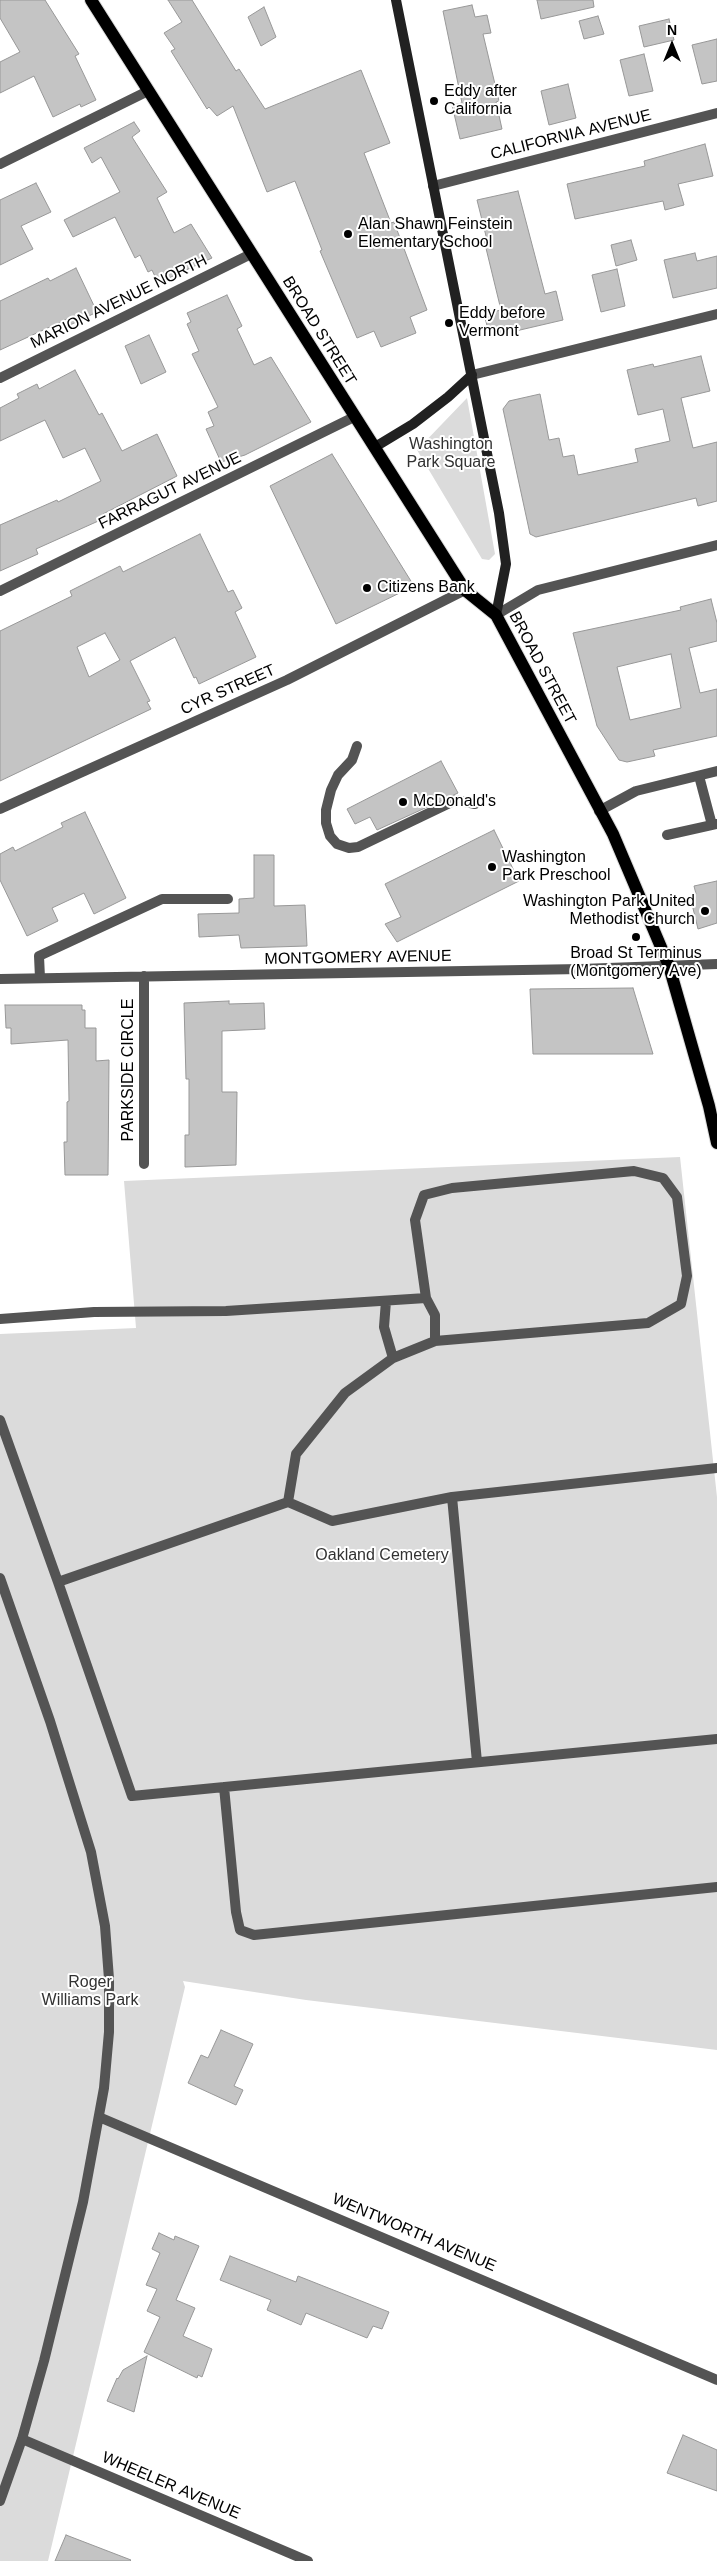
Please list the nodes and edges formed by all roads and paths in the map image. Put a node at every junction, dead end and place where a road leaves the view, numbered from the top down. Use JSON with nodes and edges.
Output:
{"nodes":[{"id":1,"x":91,"y":0,"type":"edge"},
{"id":2,"x":396,"y":0,"type":"edge"},
{"id":3,"x":148,"y":91,"type":"junction"},
{"id":4,"x":717,"y":114,"type":"edge"},
{"id":5,"x":0,"y":164,"type":"edge"},
{"id":6,"x":433,"y":186,"type":"junction"},
{"id":7,"x":251,"y":254,"type":"junction"},
{"id":8,"x":717,"y":314,"type":"edge"},
{"id":9,"x":472,"y":375,"type":"junction"},
{"id":10,"x":0,"y":378,"type":"edge"},
{"id":11,"x":354,"y":417,"type":"junction"},
{"id":12,"x":376,"y":447,"type":"junction"},
{"id":13,"x":717,"y":545,"type":"edge"},
{"id":14,"x":465,"y":590,"type":"junction"},
{"id":15,"x":0,"y":591,"type":"edge"},
{"id":16,"x":496,"y":615,"type":"junction"},
{"id":17,"x":357,"y":746,"type":"dead end"},
{"id":18,"x":717,"y":771,"type":"edge"},
{"id":19,"x":699,"y":776,"type":"junction"},
{"id":20,"x":475,"y":804,"type":"dead end"},
{"id":21,"x":0,"y":810,"type":"edge"},
{"id":22,"x":599,"y":810,"type":"junction"},
{"id":23,"x":715,"y":824,"type":"edge"},
{"id":24,"x":666,"y":835,"type":"dead end"},
{"id":25,"x":228,"y":899,"type":"dead end"},
{"id":26,"x":717,"y":964,"type":"edge"},
{"id":27,"x":669,"y":966,"type":"junction"},
{"id":28,"x":144,"y":976,"type":"junction"},
{"id":29,"x":40,"y":978,"type":"junction"},
{"id":30,"x":0,"y":979,"type":"edge"},
{"id":31,"x":717,"y":1143,"type":"edge"},
{"id":32,"x":144,"y":1164,"type":"dead end"},
{"id":33,"x":426,"y":1298,"type":"junction"},
{"id":34,"x":386,"y":1301,"type":"junction"},
{"id":35,"x":0,"y":1319,"type":"edge"},
{"id":36,"x":435,"y":1341,"type":"junction"},
{"id":37,"x":393,"y":1358,"type":"junction"},
{"id":38,"x":0,"y":1420,"type":"edge"},
{"id":39,"x":717,"y":1468,"type":"edge"},
{"id":40,"x":452,"y":1498,"type":"junction"},
{"id":41,"x":288,"y":1502,"type":"junction"},
{"id":42,"x":0,"y":1578,"type":"edge"},
{"id":43,"x":58,"y":1582,"type":"junction"},
{"id":44,"x":717,"y":1739,"type":"edge"},
{"id":45,"x":477,"y":1762,"type":"junction"},
{"id":46,"x":224,"y":1787,"type":"junction"},
{"id":47,"x":717,"y":1887,"type":"edge"},
{"id":48,"x":99,"y":2116,"type":"junction"},
{"id":49,"x":717,"y":2380,"type":"edge"},
{"id":50,"x":22,"y":2439,"type":"junction"},
{"id":51,"x":0,"y":2501,"type":"edge"},
{"id":52,"x":308,"y":2561,"type":"edge"}],
"edges":[{"from":1,"to":3,"type":"main road","name":"BROAD STREET"},
{"from":2,"to":6,"type":"main road"},
{"from":3,"to":5,"type":"street"},
{"from":3,"to":7,"type":"main road","name":"BROAD STREET"},
{"from":4,"to":6,"type":"street","name":"CALIFORNIA AVENUE"},
{"from":6,"to":9,"type":"main road"},
{"from":7,"to":10,"type":"street","name":"MARION AVENUE NORTH"},
{"from":7,"to":11,"type":"main road","name":"BROAD STREET"},
{"from":8,"to":9,"type":"street"},
{"from":9,"to":12,"type":"main road"},
{"from":9,"to":16,"type":"main road"},
{"from":11,"to":12,"type":"main road","name":"BROAD STREET"},
{"from":11,"to":15,"type":"street","name":"FARRAGUT AVENUE"},
{"from":12,"to":14,"type":"main road","name":"BROAD STREET"},
{"from":13,"to":16,"type":"street"},
{"from":14,"to":16,"type":"main road","name":"BROAD STREET"},
{"from":14,"to":21,"type":"street","name":"CYR STREET"},
{"from":16,"to":22,"type":"main road","name":"BROAD STREET"},
{"from":17,"to":20,"type":"street"},
{"from":18,"to":19,"type":"street"},
{"from":19,"to":22,"type":"street"},
{"from":19,"to":23,"type":"street"},
{"from":22,"to":27,"type":"main road","name":"BROAD STREET"},
{"from":23,"to":24,"type":"street"},
{"from":25,"to":29,"type":"street"},
{"from":26,"to":27,"type":"street","name":"MONTGOMERY AVENUE"},
{"from":27,"to":28,"type":"street","name":"MONTGOMERY AVENUE"},
{"from":27,"to":31,"type":"main road","name":"BROAD STREET"},
{"from":28,"to":29,"type":"street","name":"MONTGOMERY AVENUE"},
{"from":28,"to":32,"type":"street","name":"PARKSIDE CIRCLE"},
{"from":29,"to":30,"type":"street","name":"MONTGOMERY AVENUE"},
{"from":33,"to":34,"type":"street"},
{"from":33,"to":36,"type":"street"},
{"from":33,"to":36,"type":"street"},
{"from":34,"to":35,"type":"street"},
{"from":34,"to":37,"type":"street"},
{"from":36,"to":37,"type":"street"},
{"from":37,"to":41,"type":"street"},
{"from":38,"to":43,"type":"street"},
{"from":39,"to":40,"type":"street"},
{"from":40,"to":41,"type":"street"},
{"from":40,"to":45,"type":"street"},
{"from":41,"to":43,"type":"street"},
{"from":42,"to":48,"type":"street"},
{"from":43,"to":46,"type":"street"},
{"from":44,"to":45,"type":"street"},
{"from":45,"to":46,"type":"street"},
{"from":46,"to":47,"type":"street"},
{"from":48,"to":49,"type":"street","name":"WENTWORTH AVENUE"},
{"from":48,"to":50,"type":"street"},
{"from":50,"to":51,"type":"street"},
{"from":50,"to":52,"type":"street","name":"WHEELER AVENUE"}]}
